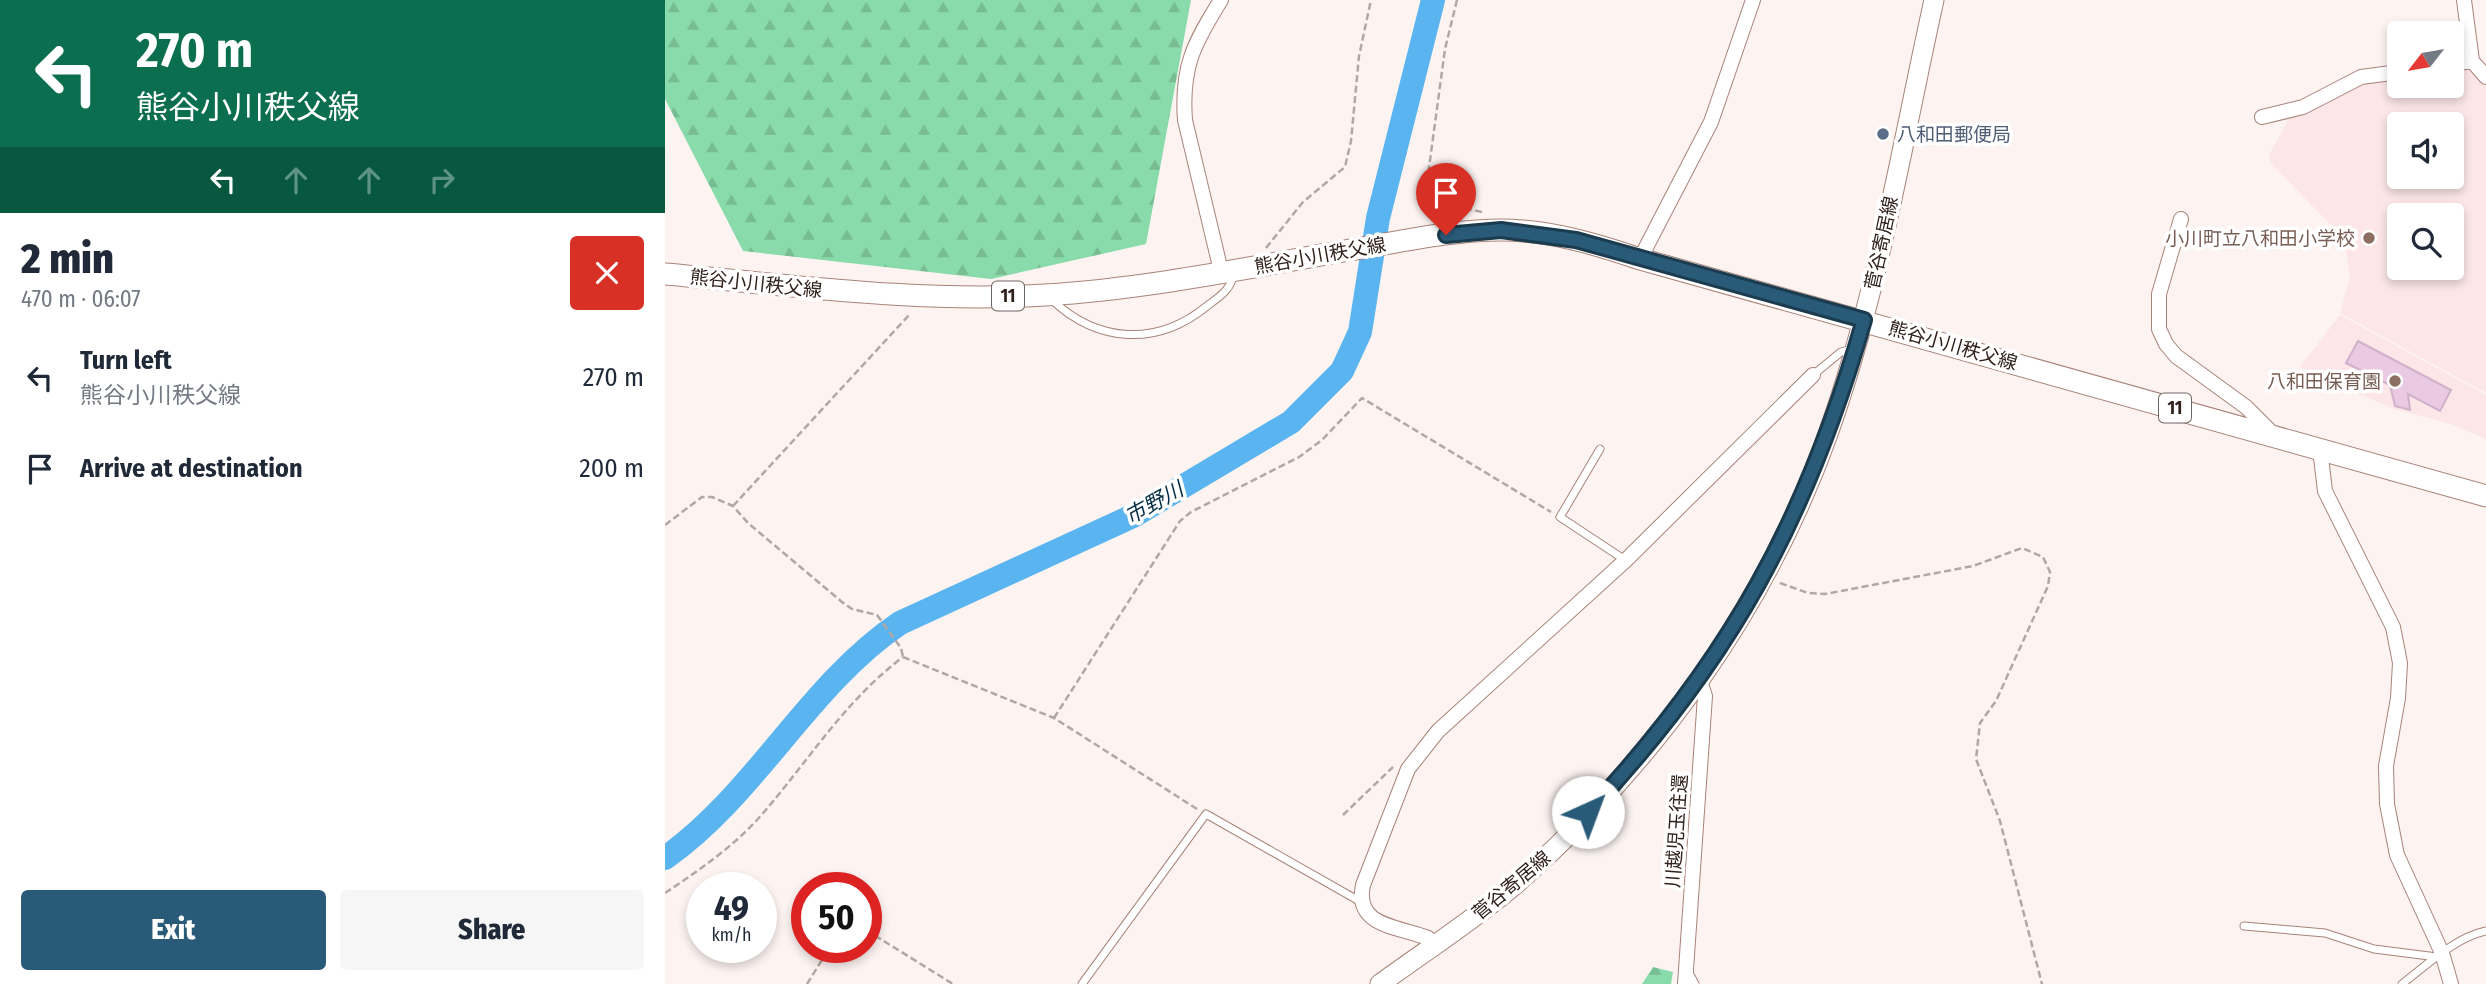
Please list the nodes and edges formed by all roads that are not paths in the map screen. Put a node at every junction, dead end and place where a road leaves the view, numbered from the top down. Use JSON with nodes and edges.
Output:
{"nodes":[{"id":1,"x":1221,"y":0,"type":"edge"},
{"id":2,"x":1753,"y":0,"type":"edge"},
{"id":3,"x":1934,"y":0,"type":"edge"},
{"id":4,"x":2464,"y":0,"type":"edge"},
{"id":5,"x":2472,"y":61,"type":"junction"},
{"id":6,"x":2464,"y":62,"type":"edge"},
{"id":7,"x":2387,"y":74,"type":"edge"},
{"id":8,"x":2486,"y":77,"type":"edge"},
{"id":9,"x":2262,"y":117,"type":"dead end"},
{"id":10,"x":2181,"y":219,"type":"dead end"},
{"id":11,"x":1640,"y":260,"type":"junction"},
{"id":12,"x":1235,"y":270,"type":"junction"},
{"id":13,"x":665,"y":274,"type":"edge"},
{"id":14,"x":1046,"y":295,"type":"junction"},
{"id":15,"x":1864,"y":320,"type":"junction"},
{"id":16,"x":1855,"y":348,"type":"junction"},
{"id":17,"x":1813,"y":375,"type":"joint"},
{"id":18,"x":2276,"y":437,"type":"junction"},
{"id":19,"x":1600,"y":449,"type":"dead end"},
{"id":20,"x":2320,"y":449,"type":"junction"},
{"id":21,"x":2486,"y":496,"type":"edge"},
{"id":22,"x":1626,"y":560,"type":"junction"},
{"id":23,"x":1700,"y":681,"type":"junction"},
{"id":24,"x":1361,"y":902,"type":"junction"},
{"id":25,"x":2244,"y":926,"type":"dead end"},
{"id":26,"x":2486,"y":931,"type":"edge"},
{"id":27,"x":1435,"y":944,"type":"junction"},
{"id":28,"x":2439,"y":955,"type":"junction"},
{"id":29,"x":1686,"y":967,"type":"junction"},
{"id":30,"x":1082,"y":984,"type":"edge"},
{"id":31,"x":1380,"y":984,"type":"edge"},
{"id":32,"x":1685,"y":984,"type":"edge"},
{"id":33,"x":1695,"y":984,"type":"edge"},
{"id":34,"x":2402,"y":984,"type":"edge"},
{"id":35,"x":2451,"y":984,"type":"edge"}],
"edges":[{"from":1,"to":12,"type":"street"},
{"from":2,"to":11,"type":"street"},
{"from":3,"to":15,"type":"main road","name":"菅谷寄居線"},
{"from":4,"to":5,"type":"street"},
{"from":5,"to":6,"type":"street"},
{"from":5,"to":8,"type":"street"},
{"from":7,"to":9,"type":"street"},
{"from":10,"to":18,"type":"street"},
{"from":11,"to":12,"type":"main road","name":"熊谷小川秩父線","number":"11"},
{"from":11,"to":15,"type":"main road","name":"熊谷小川秩父線","number":"11"},
{"from":12,"to":14,"type":"main road","name":"熊谷小川秩父線","number":"11"},
{"from":12,"to":14,"type":"lane"},
{"from":13,"to":14,"type":"main road","name":"熊谷小川秩父線","number":"11"},
{"from":15,"to":16,"type":"main road","name":"菅谷寄居線"},
{"from":15,"to":18,"type":"main road","name":"熊谷小川秩父線","number":"11"},
{"from":16,"to":17,"type":"lane"},
{"from":16,"to":23,"type":"main road","name":"菅谷寄居線"},
{"from":17,"to":22,"type":"street"},
{"from":18,"to":20,"type":"main road","name":"熊谷小川秩父線","number":"11"},
{"from":19,"to":22,"type":"lane"},
{"from":20,"to":21,"type":"main road","name":"熊谷小川秩父線","number":"11"},
{"from":20,"to":28,"type":"street"},
{"from":22,"to":24,"type":"street"},
{"from":23,"to":27,"type":"main road","name":"菅谷寄居線"},
{"from":23,"to":29,"type":"street","name":"川越児玉往還"},
{"from":24,"to":27,"type":"street"},
{"from":24,"to":30,"type":"lane"},
{"from":25,"to":28,"type":"lane"},
{"from":26,"to":28,"type":"lane"},
{"from":27,"to":31,"type":"main road","name":"菅谷寄居線"},
{"from":28,"to":34,"type":"lane"},
{"from":28,"to":35,"type":"street"},
{"from":29,"to":32,"type":"street","name":"川越児玉往還"},
{"from":29,"to":33,"type":"lane"}]}
